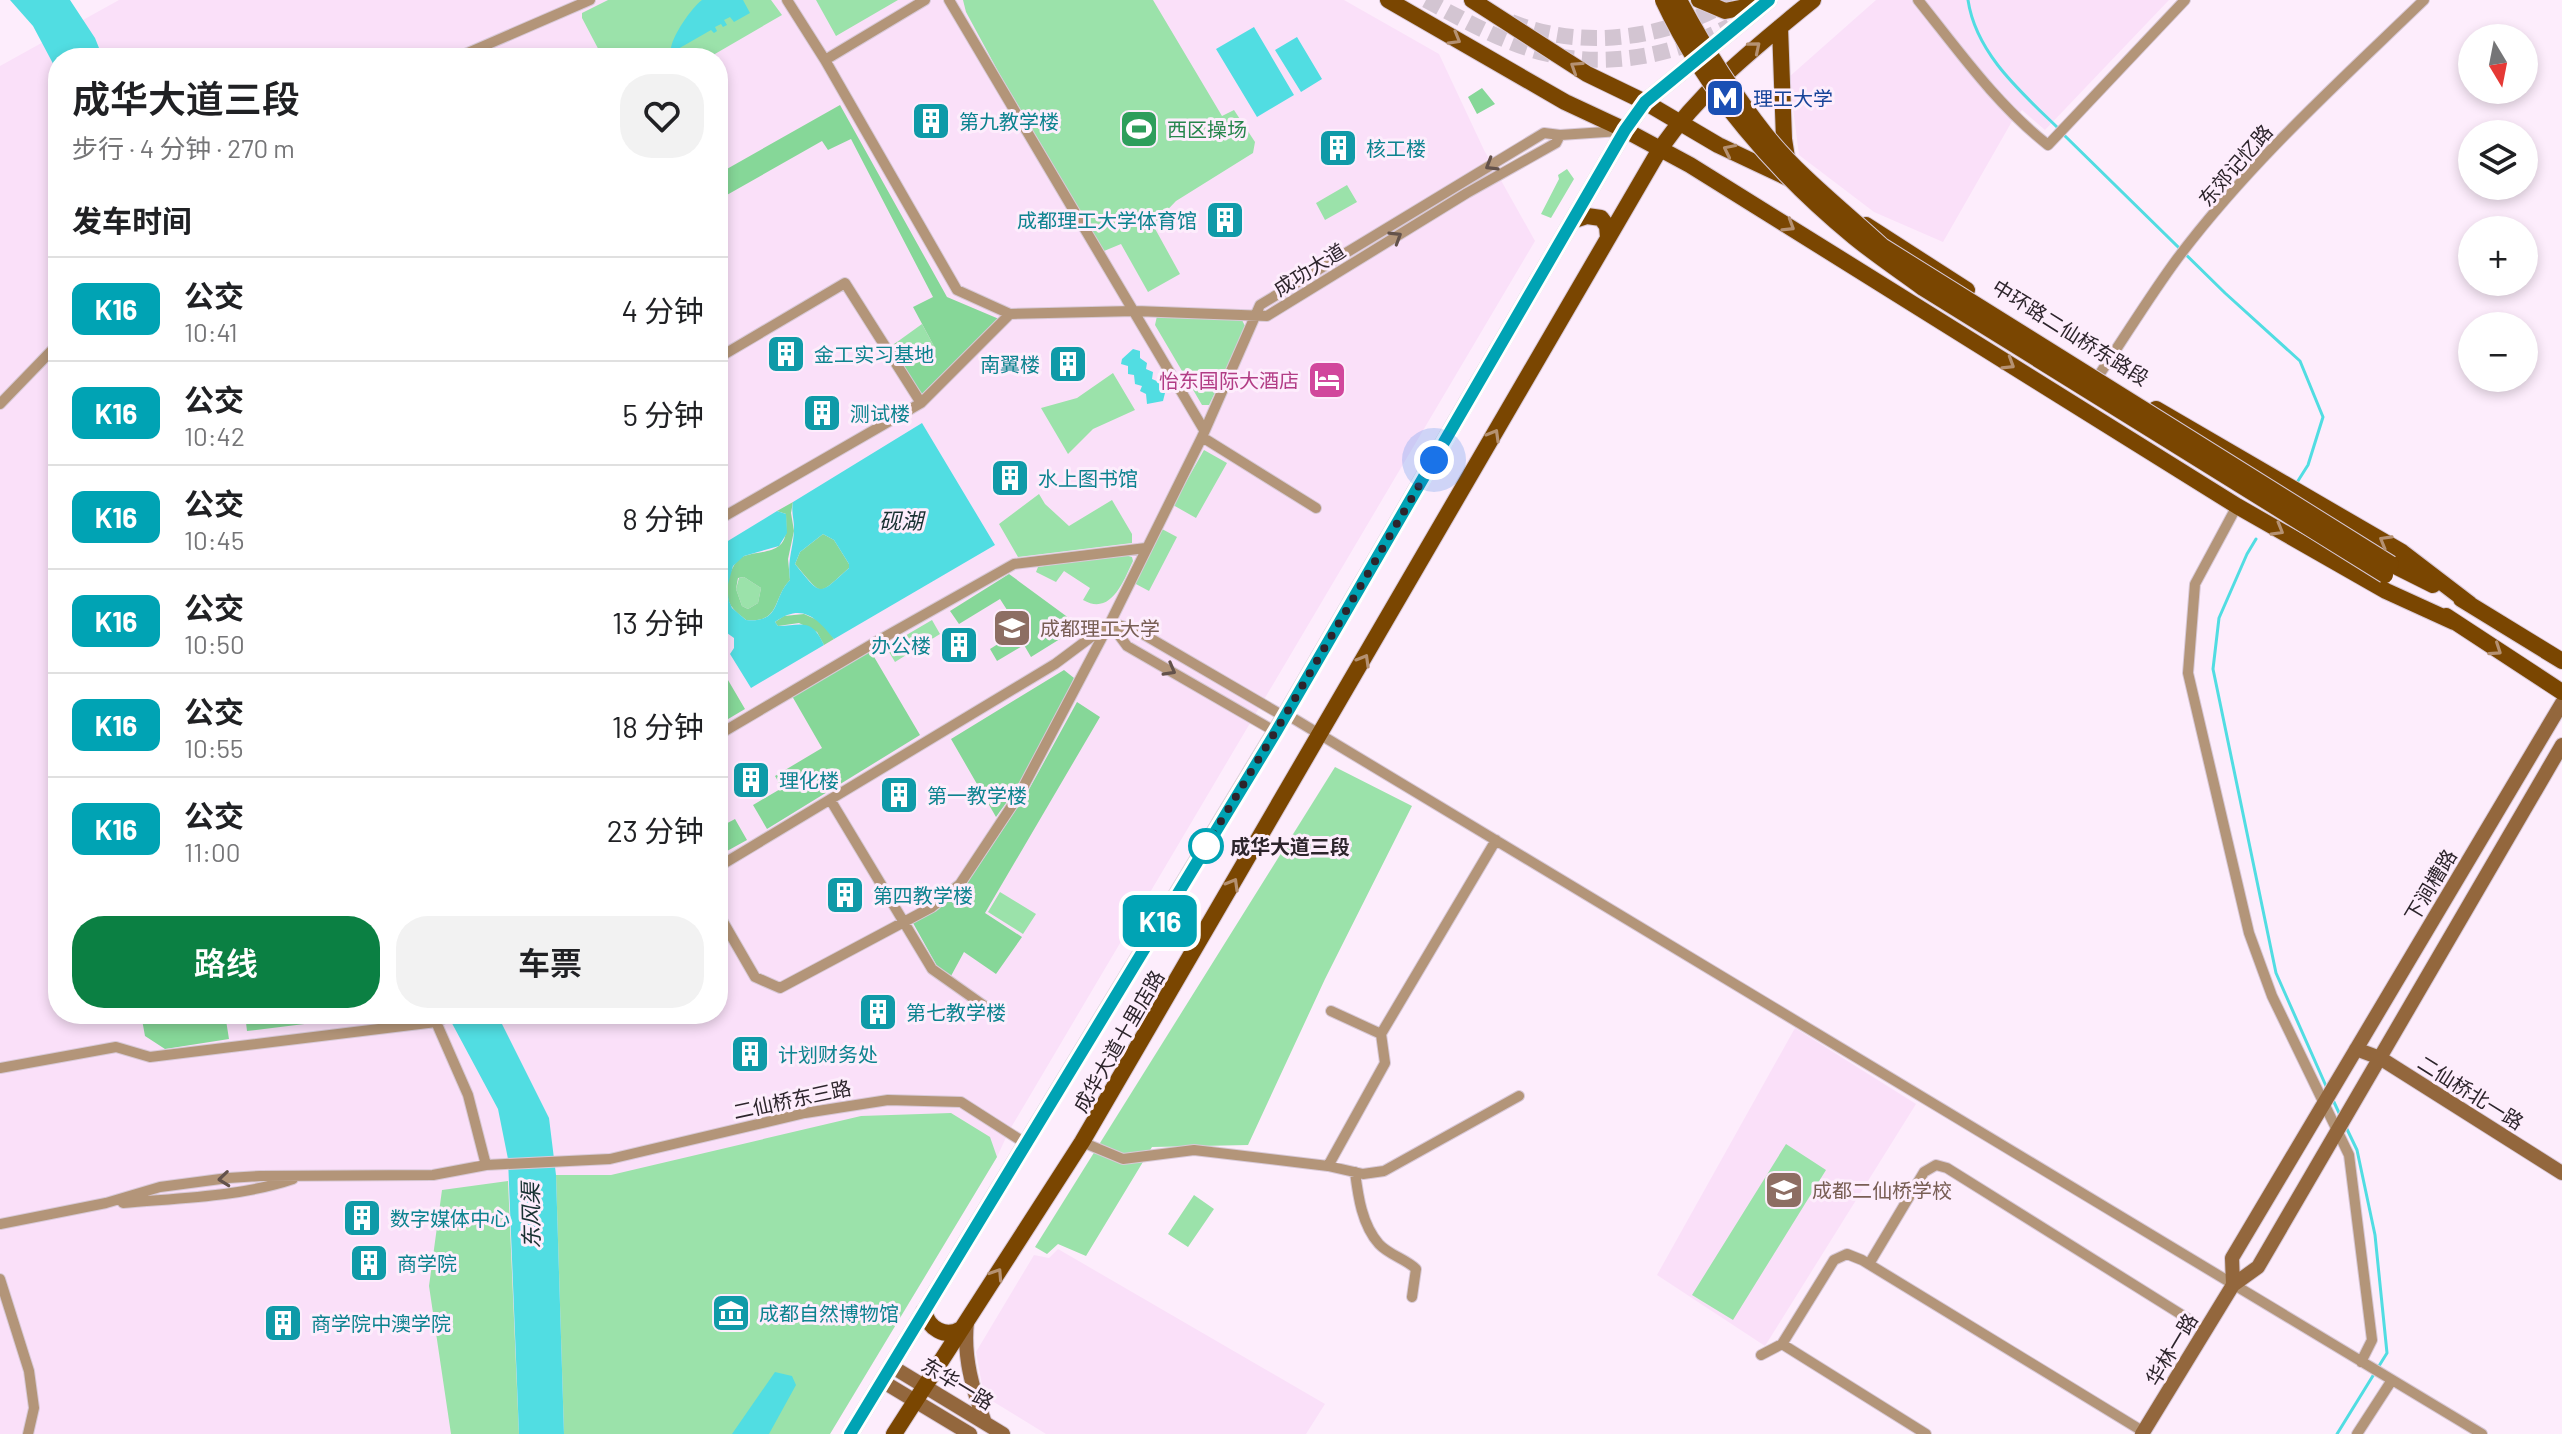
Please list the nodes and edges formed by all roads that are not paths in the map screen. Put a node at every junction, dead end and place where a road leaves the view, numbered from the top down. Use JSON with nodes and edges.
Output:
{"nodes":[{"id":1,"x":590,"y":0,"type":"edge"},
{"id":2,"x":787,"y":0,"type":"edge"},
{"id":3,"x":925,"y":0,"type":"edge"},
{"id":4,"x":949,"y":0,"type":"edge"},
{"id":5,"x":1388,"y":0,"type":"edge"},
{"id":6,"x":1472,"y":0,"type":"edge"},
{"id":7,"x":1663,"y":0,"type":"edge"},
{"id":8,"x":1679,"y":0,"type":"edge"},
{"id":9,"x":1699,"y":0,"type":"edge"},
{"id":10,"x":1813,"y":0,"type":"edge"},
{"id":11,"x":1918,"y":0,"type":"edge"},
{"id":12,"x":2185,"y":0,"type":"edge"},
{"id":13,"x":2424,"y":0,"type":"edge"},
{"id":14,"x":1766,"y":2,"type":"edge"},
{"id":15,"x":564,"y":5,"type":"edge"},
{"id":16,"x":1780,"y":27,"type":"junction"},
{"id":17,"x":476,"y":48,"type":"edge"},
{"id":18,"x":825,"y":60,"type":"junction"},
{"id":19,"x":1645,"y":102,"type":"junction"},
{"id":20,"x":1679,"y":121,"type":"junction"},
{"id":21,"x":1625,"y":130,"type":"junction"},
{"id":22,"x":1660,"y":149,"type":"junction"},
{"id":23,"x":1807,"y":187,"type":"junction"},
{"id":24,"x":1572,"y":221,"type":"junction"},
{"id":25,"x":1608,"y":237,"type":"junction"},
{"id":26,"x":1135,"y":311,"type":"junction"},
{"id":27,"x":1010,"y":314,"type":"junction"},
{"id":28,"x":1257,"y":314,"type":"junction"},
{"id":29,"x":728,"y":352,"type":"edge"},
{"id":30,"x":48,"y":354,"type":"edge"},
{"id":31,"x":2099,"y":375,"type":"junction"},
{"id":32,"x":921,"y":403,"type":"junction"},
{"id":33,"x":0,"y":404,"type":"edge"},
{"id":34,"x":1203,"y":434,"type":"junction"},
{"id":35,"x":2237,"y":506,"type":"junction"},
{"id":36,"x":1316,"y":508,"type":"dead end"},
{"id":37,"x":728,"y":514,"type":"edge"},
{"id":38,"x":1146,"y":548,"type":"junction"},
{"id":39,"x":2388,"y":569,"type":"junction"},
{"id":40,"x":2470,"y":604,"type":"junction"},
{"id":41,"x":2454,"y":622,"type":"junction"},
{"id":42,"x":1110,"y":623,"type":"junction"},
{"id":43,"x":2562,"y":661,"type":"edge"},
{"id":44,"x":2562,"y":692,"type":"edge"},
{"id":45,"x":2562,"y":703,"type":"edge"},
{"id":46,"x":1282,"y":721,"type":"junction"},
{"id":47,"x":728,"y":729,"type":"edge"},
{"id":48,"x":1321,"y":734,"type":"junction"},
{"id":49,"x":2562,"y":745,"type":"edge"},
{"id":50,"x":831,"y":801,"type":"junction"},
{"id":51,"x":1496,"y":840,"type":"junction"},
{"id":52,"x":728,"y":861,"type":"edge"},
{"id":53,"x":905,"y":923,"type":"junction"},
{"id":54,"x":728,"y":930,"type":"edge"},
{"id":55,"x":1331,"y":1011,"type":"dead end"},
{"id":56,"x":993,"y":1012,"type":"dead end"},
{"id":57,"x":399,"y":1024,"type":"edge"},
{"id":58,"x":446,"y":1024,"type":"edge"},
{"id":59,"x":1381,"y":1034,"type":"junction"},
{"id":60,"x":2356,"y":1049,"type":"junction"},
{"id":61,"x":2380,"y":1058,"type":"junction"},
{"id":62,"x":0,"y":1068,"type":"edge"},
{"id":63,"x":1519,"y":1096,"type":"dead end"},
{"id":64,"x":2328,"y":1096,"type":"junction"},
{"id":65,"x":2341,"y":1124,"type":"junction"},
{"id":66,"x":1082,"y":1142,"type":"junction"},
{"id":67,"x":1025,"y":1143,"type":"junction"},
{"id":68,"x":486,"y":1165,"type":"junction"},
{"id":69,"x":1328,"y":1166,"type":"junction"},
{"id":70,"x":1355,"y":1172,"type":"junction"},
{"id":71,"x":2562,"y":1173,"type":"edge"},
{"id":72,"x":0,"y":1224,"type":"edge"},
{"id":73,"x":1869,"y":1264,"type":"junction"},
{"id":74,"x":0,"y":1279,"type":"edge"},
{"id":75,"x":2233,"y":1285,"type":"junction"},
{"id":76,"x":1412,"y":1297,"type":"dead end"},
{"id":77,"x":924,"y":1311,"type":"junction"},
{"id":78,"x":964,"y":1324,"type":"junction"},
{"id":79,"x":2206,"y":1330,"type":"junction"},
{"id":80,"x":1782,"y":1344,"type":"junction"},
{"id":81,"x":1761,"y":1355,"type":"dead end"},
{"id":82,"x":2363,"y":1364,"type":"junction"},
{"id":83,"x":891,"y":1366,"type":"junction"},
{"id":84,"x":2389,"y":1379,"type":"junction"},
{"id":85,"x":882,"y":1381,"type":"junction"},
{"id":86,"x":924,"y":1386,"type":"junction"},
{"id":87,"x":914,"y":1401,"type":"junction"},
{"id":88,"x":985,"y":1423,"type":"junction"},
{"id":89,"x":2143,"y":1433,"type":"edge"},
{"id":90,"x":28,"y":1434,"type":"edge"},
{"id":91,"x":850,"y":1434,"type":"edge"},
{"id":92,"x":894,"y":1434,"type":"edge"},
{"id":93,"x":970,"y":1434,"type":"edge"},
{"id":94,"x":1003,"y":1434,"type":"edge"},
{"id":95,"x":1926,"y":1434,"type":"edge"},
{"id":96,"x":2357,"y":1434,"type":"edge"},
{"id":97,"x":2482,"y":1434,"type":"edge"}],
"edges":[{"from":1,"to":15,"type":"street"},
{"from":2,"to":18,"type":"street"},
{"from":3,"to":18,"type":"street"},
{"from":4,"to":26,"type":"street"},
{"from":5,"to":21,"type":"main road","one_way":true},
{"from":19,"to":6,"type":"main road","name":"中环路二仙桥东路段","one_way":true},
{"from":7,"to":39,"type":"main road","bridge":true},
{"from":8,"to":39,"type":"main road","bridge":true},
{"from":9,"to":14,"type":"main road"},
{"from":10,"to":16,"type":"main road","name":"成华大道十里店路"},
{"from":11,"to":12,"type":"street"},
{"from":13,"to":31,"type":"street","name":"东郊记忆路"},
{"from":14,"to":19,"type":"main road","name":"成华大道十里店路"},
{"from":15,"to":17,"type":"street"},
{"from":20,"to":16,"type":"main road","name":"成华大道十里店路","one_way":true},
{"from":16,"to":23,"type":"main road"},
{"from":18,"to":27,"type":"street"},
{"from":19,"to":20,"type":"main road","name":"中环路二仙桥东路段"},
{"from":19,"to":21,"type":"main road","name":"成华大道十里店路"},
{"from":20,"to":22,"type":"main road","name":"成华大道十里店路"},
{"from":23,"to":20,"type":"main road","name":"中环路二仙桥东路段","one_way":true},
{"from":21,"to":22,"type":"main road"},
{"from":21,"to":24,"type":"main road","name":"成华大道十里店路"},
{"from":21,"to":28,"type":"street","name":"成功大道"},
{"from":22,"to":25,"type":"main road","name":"成华大道十里店路"},
{"from":22,"to":35,"type":"main road","one_way":true},
{"from":23,"to":31,"type":"main road","name":"中环路二仙桥东路段"},
{"from":24,"to":25,"type":"main road"},
{"from":24,"to":46,"type":"main road","name":"成华大道十里店路"},
{"from":48,"to":25,"type":"main road","name":"成华大道十里店路","one_way":true},
{"from":26,"to":27,"type":"street"},
{"from":26,"to":28,"type":"street"},
{"from":26,"to":34,"type":"street"},
{"from":27,"to":32,"type":"street"},
{"from":28,"to":34,"type":"street"},
{"from":29,"to":32,"type":"street"},
{"from":30,"to":33,"type":"street"},
{"from":40,"to":31,"type":"main road","name":"中环路二仙桥东路段","one_way":true},
{"from":32,"to":37,"type":"street"},
{"from":34,"to":36,"type":"street"},
{"from":34,"to":38,"type":"street"},
{"from":35,"to":41,"type":"main road","one_way":true},
{"from":35,"to":64,"type":"street"},
{"from":38,"to":42,"type":"street"},
{"from":38,"to":47,"type":"street"},
{"from":39,"to":40,"type":"main road","name":"中环路二仙桥东路段"},
{"from":39,"to":41,"type":"main road"},
{"from":40,"to":43,"type":"main road","name":"中环路二仙桥东路段"},
{"from":41,"to":44,"type":"main road","one_way":true},
{"from":42,"to":46,"type":"street"},
{"from":42,"to":46,"type":"street","one_way":true},
{"from":42,"to":50,"type":"street"},
{"from":42,"to":53,"type":"street"},
{"from":45,"to":60,"type":"street","name":"下涧槽路"},
{"from":46,"to":48,"type":"street"},
{"from":46,"to":67,"type":"main road","name":"成华大道十里店路"},
{"from":48,"to":51,"type":"street"},
{"from":66,"to":48,"type":"main road","name":"成华大道十里店路","one_way":true},
{"from":49,"to":61,"type":"street"},
{"from":50,"to":52,"type":"street"},
{"from":50,"to":53,"type":"street"},
{"from":51,"to":59,"type":"street"},
{"from":51,"to":75,"type":"street"},
{"from":53,"to":54,"type":"street"},
{"from":53,"to":56,"type":"street"},
{"from":55,"to":59,"type":"street"},
{"from":57,"to":62,"type":"street"},
{"from":58,"to":68,"type":"street"},
{"from":59,"to":69,"type":"street"},
{"from":60,"to":61,"type":"street","name":"二仙桥北一路"},
{"from":60,"to":64,"type":"street","name":"下涧槽路"},
{"from":61,"to":65,"type":"street"},
{"from":61,"to":71,"type":"street","name":"二仙桥北一路"},
{"from":63,"to":70,"type":"street"},
{"from":64,"to":65,"type":"street"},
{"from":64,"to":75,"type":"street","name":"下涧槽路"},
{"from":65,"to":75,"type":"street"},
{"from":65,"to":82,"type":"street"},
{"from":66,"to":69,"type":"street"},
{"from":78,"to":66,"type":"main road","name":"成华大道十里店路","one_way":true},
{"from":67,"to":68,"type":"street","name":"二仙桥东三路"},
{"from":67,"to":77,"type":"main road","name":"成华大道十里店路"},
{"from":68,"to":72,"type":"street","name":"二仙桥东三路"},
{"from":69,"to":70,"type":"street"},
{"from":70,"to":76,"type":"street"},
{"from":73,"to":79,"type":"street"},
{"from":73,"to":80,"type":"street"},
{"from":73,"to":89,"type":"street"},
{"from":74,"to":90,"type":"street"},
{"from":75,"to":79,"type":"street","name":"华林一路"},
{"from":75,"to":82,"type":"street"},
{"from":77,"to":78,"type":"main road"},
{"from":77,"to":83,"type":"main road","name":"成华大道十里店路"},
{"from":78,"to":86,"type":"main road","name":"成华大道十里店路"},
{"from":78,"to":88,"type":"street"},
{"from":79,"to":89,"type":"street","name":"华林一路"},
{"from":80,"to":81,"type":"street"},
{"from":80,"to":95,"type":"street"},
{"from":82,"to":84,"type":"street"},
{"from":83,"to":85,"type":"main road","name":"成华大道十里店路"},
{"from":83,"to":86,"type":"street","name":"东华一路"},
{"from":84,"to":96,"type":"street"},
{"from":84,"to":97,"type":"street"},
{"from":85,"to":87,"type":"street","name":"东华一路"},
{"from":85,"to":91,"type":"main road","name":"成华大道十里店路"},
{"from":86,"to":87,"type":"main road","name":"成华大道十里店路"},
{"from":86,"to":88,"type":"street","name":"东华一路"},
{"from":87,"to":92,"type":"main road","name":"成华大道十里店路"},
{"from":87,"to":93,"type":"street","name":"东华一路"},
{"from":88,"to":94,"type":"street","name":"东华一路"}]}
